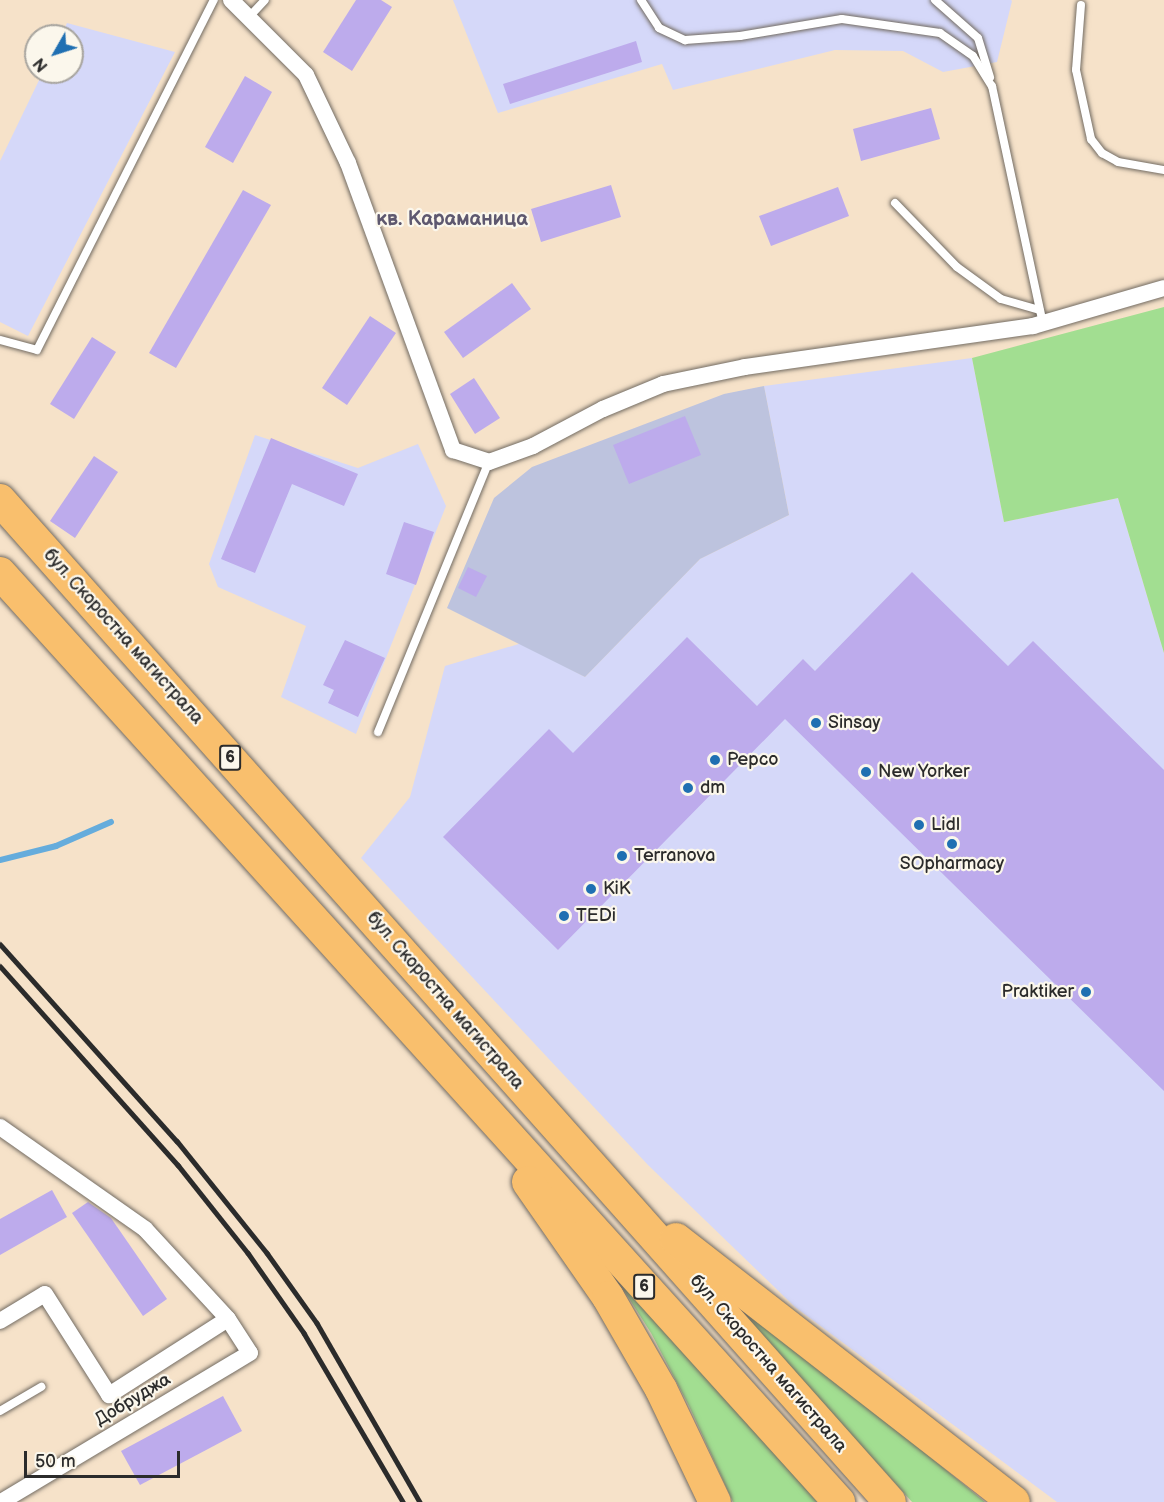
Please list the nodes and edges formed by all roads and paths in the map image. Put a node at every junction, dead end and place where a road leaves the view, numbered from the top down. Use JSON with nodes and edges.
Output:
{"nodes":[{"id":1,"x":214,"y":0,"type":"edge"},
{"id":2,"x":231,"y":0,"type":"edge"},
{"id":3,"x":265,"y":0,"type":"edge"},
{"id":4,"x":641,"y":0,"type":"edge"},
{"id":5,"x":935,"y":0,"type":"edge"},
{"id":6,"x":1081,"y":6,"type":"dead end"},
{"id":7,"x":249,"y":17,"type":"junction"},
{"id":8,"x":992,"y":86,"type":"junction"},
{"id":9,"x":1164,"y":170,"type":"edge"},
{"id":10,"x":895,"y":203,"type":"dead end"},
{"id":11,"x":1164,"y":288,"type":"edge"},
{"id":12,"x":1041,"y":317,"type":"junction"},
{"id":13,"x":0,"y":340,"type":"edge"},
{"id":14,"x":489,"y":462,"type":"junction"},
{"id":15,"x":0,"y":500,"type":"edge"},
{"id":16,"x":0,"y":573,"type":"edge"},
{"id":17,"x":378,"y":732,"type":"dead end"},
{"id":18,"x":451,"y":1070,"type":"junction"},
{"id":19,"x":4,"y":1134,"type":"edge"},
{"id":20,"x":616,"y":1193,"type":"junction"},
{"id":21,"x":228,"y":1318,"type":"junction"},
{"id":22,"x":0,"y":1321,"type":"edge"},
{"id":23,"x":41,"y":1387,"type":"dead end"},
{"id":24,"x":0,"y":1411,"type":"edge"},
{"id":25,"x":881,"y":1492,"type":"edge"},
{"id":26,"x":1,"y":1502,"type":"edge"},
{"id":27,"x":715,"y":1502,"type":"edge"},
{"id":28,"x":839,"y":1502,"type":"edge"},
{"id":29,"x":1014,"y":1502,"type":"edge"}],
"edges":[{"from":1,"to":13,"type":"lane"},
{"from":2,"to":7,"type":"street"},
{"from":3,"to":7,"type":"lane"},
{"from":4,"to":8,"type":"lane"},
{"from":5,"to":8,"type":"lane"},
{"from":6,"to":9,"type":"lane"},
{"from":7,"to":14,"type":"street"},
{"from":8,"to":12,"type":"lane"},
{"from":10,"to":12,"type":"lane"},
{"from":11,"to":12,"type":"street"},
{"from":12,"to":14,"type":"street"},
{"from":14,"to":17,"type":"lane"},
{"from":15,"to":20,"type":"highway","name":"бул. Скоростна магистрала","number":"6"},
{"from":16,"to":18,"type":"highway","name":"бул. Скоростна магистрала","number":"6"},
{"from":18,"to":27,"type":"highway"},
{"from":18,"to":28,"type":"highway","name":"бул. Скоростна магистрала","number":"6"},
{"from":19,"to":21,"type":"street","name":"Добруджа"},
{"from":20,"to":25,"type":"highway","name":"бул. Скоростна магистрала","number":"6"},
{"from":20,"to":29,"type":"highway"},
{"from":21,"to":22,"type":"street","name":"Добруджа"},
{"from":21,"to":26,"type":"street","name":"Добруджа"},
{"from":23,"to":24,"type":"lane"}]}
